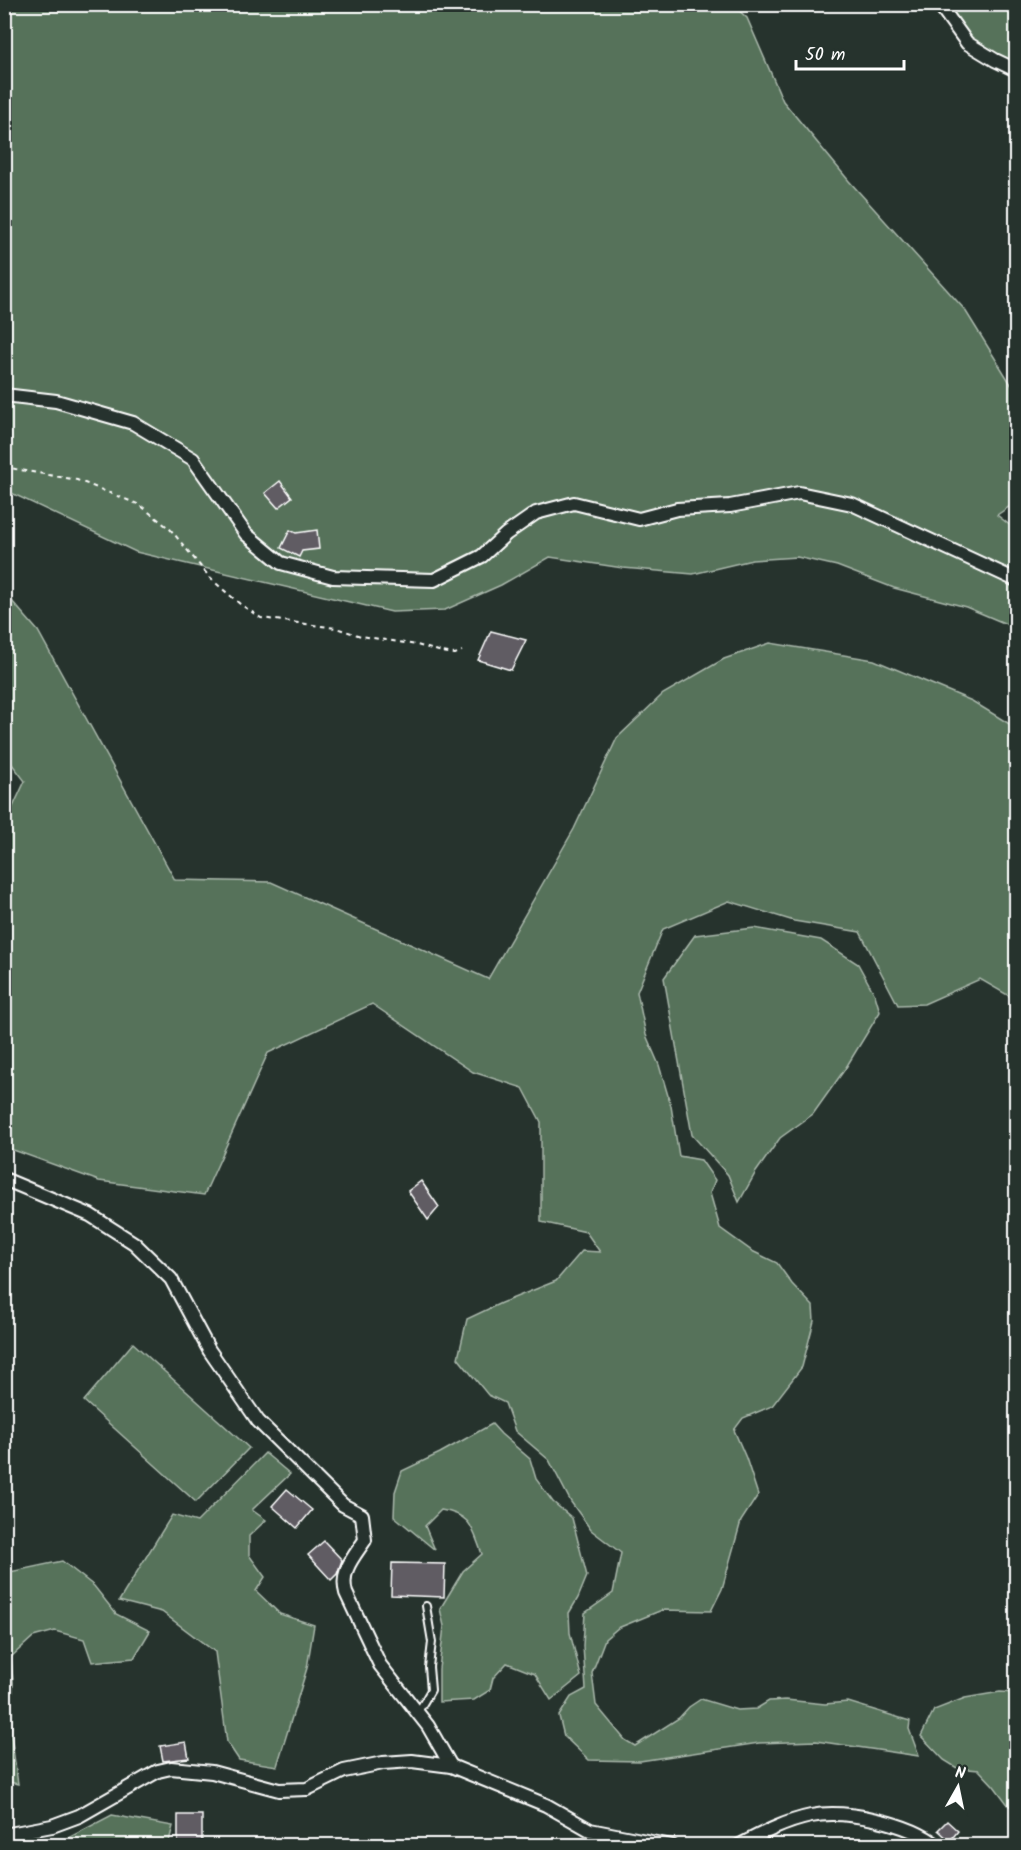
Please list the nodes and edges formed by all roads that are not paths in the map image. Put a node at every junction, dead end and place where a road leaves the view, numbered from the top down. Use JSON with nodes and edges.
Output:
{"nodes":[{"id":1,"x":939,"y":4,"type":"edge"},
{"id":2,"x":1017,"y":70,"type":"edge"},
{"id":3,"x":4,"y":394,"type":"edge"},
{"id":4,"x":1017,"y":580,"type":"edge"},
{"id":5,"x":4,"y":1179,"type":"edge"},
{"id":6,"x":426,"y":1606,"type":"dead end"},
{"id":7,"x":418,"y":1713,"type":"junction"},
{"id":8,"x":451,"y":1766,"type":"junction"},
{"id":9,"x":4,"y":1835,"type":"edge"},
{"id":10,"x":672,"y":1845,"type":"edge"},
{"id":11,"x":738,"y":1845,"type":"edge"},
{"id":12,"x":938,"y":1845,"type":"edge"}],
"edges":[{"from":1,"to":2,"type":"street"},
{"from":3,"to":4,"type":"street"},
{"from":5,"to":7,"type":"street"},
{"from":6,"to":7,"type":"lane"},
{"from":7,"to":8,"type":"street"},
{"from":8,"to":9,"type":"street"},
{"from":8,"to":10,"type":"street"},
{"from":11,"to":12,"type":"street"}]}
